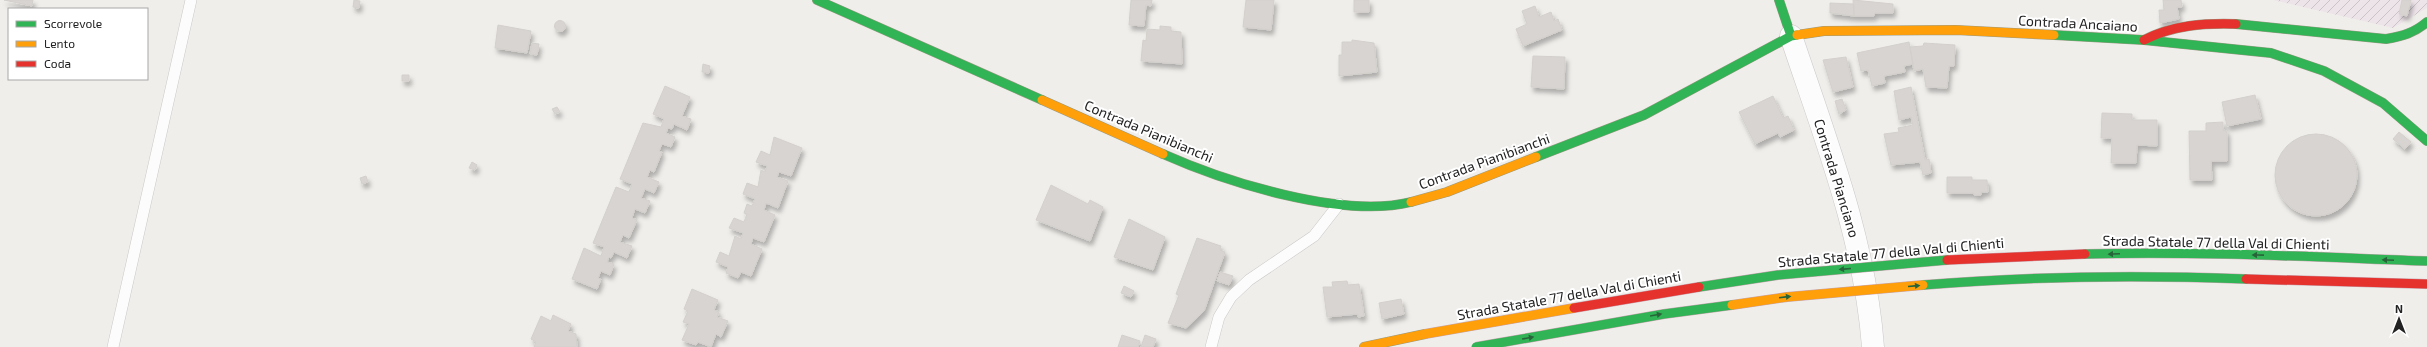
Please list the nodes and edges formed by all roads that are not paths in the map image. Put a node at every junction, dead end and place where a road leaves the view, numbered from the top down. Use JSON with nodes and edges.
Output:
{"nodes":[{"id":1,"x":191,"y":0,"type":"edge"},
{"id":2,"x":817,"y":0,"type":"edge"},
{"id":3,"x":1779,"y":0,"type":"edge"},
{"id":4,"x":2427,"y":22,"type":"edge"},
{"id":5,"x":1791,"y":36,"type":"junction"},
{"id":6,"x":2144,"y":40,"type":"junction"},
{"id":7,"x":2427,"y":141,"type":"edge"},
{"id":8,"x":1339,"y":204,"type":"junction"},
{"id":9,"x":2427,"y":261,"type":"edge"},
{"id":10,"x":2427,"y":284,"type":"edge"},
{"id":11,"x":113,"y":347,"type":"edge"},
{"id":12,"x":1211,"y":347,"type":"edge"},
{"id":13,"x":1364,"y":347,"type":"edge"},
{"id":14,"x":1476,"y":347,"type":"edge"},
{"id":15,"x":1873,"y":347,"type":"edge"}],
"edges":[{"from":1,"to":11,"type":"lane"},
{"from":2,"to":8,"type":"main road","name":"Contrada Pianibianchi"},
{"from":3,"to":5,"type":"main road"},
{"from":4,"to":6,"type":"main road","name":"Contrada Ancaiano"},
{"from":5,"to":6,"type":"main road","name":"Contrada Ancaiano"},
{"from":5,"to":8,"type":"main road","name":"Contrada Pianibianchi"},
{"from":5,"to":15,"type":"street","name":"Contrada Pianciano"},
{"from":6,"to":7,"type":"main road"},
{"from":8,"to":12,"type":"lane"},
{"from":9,"to":13,"type":"main road","name":"Strada Statale 77 della Val di Chienti","one_way":true,"bridge":true},
{"from":14,"to":10,"type":"main road","one_way":true,"bridge":true}]}
